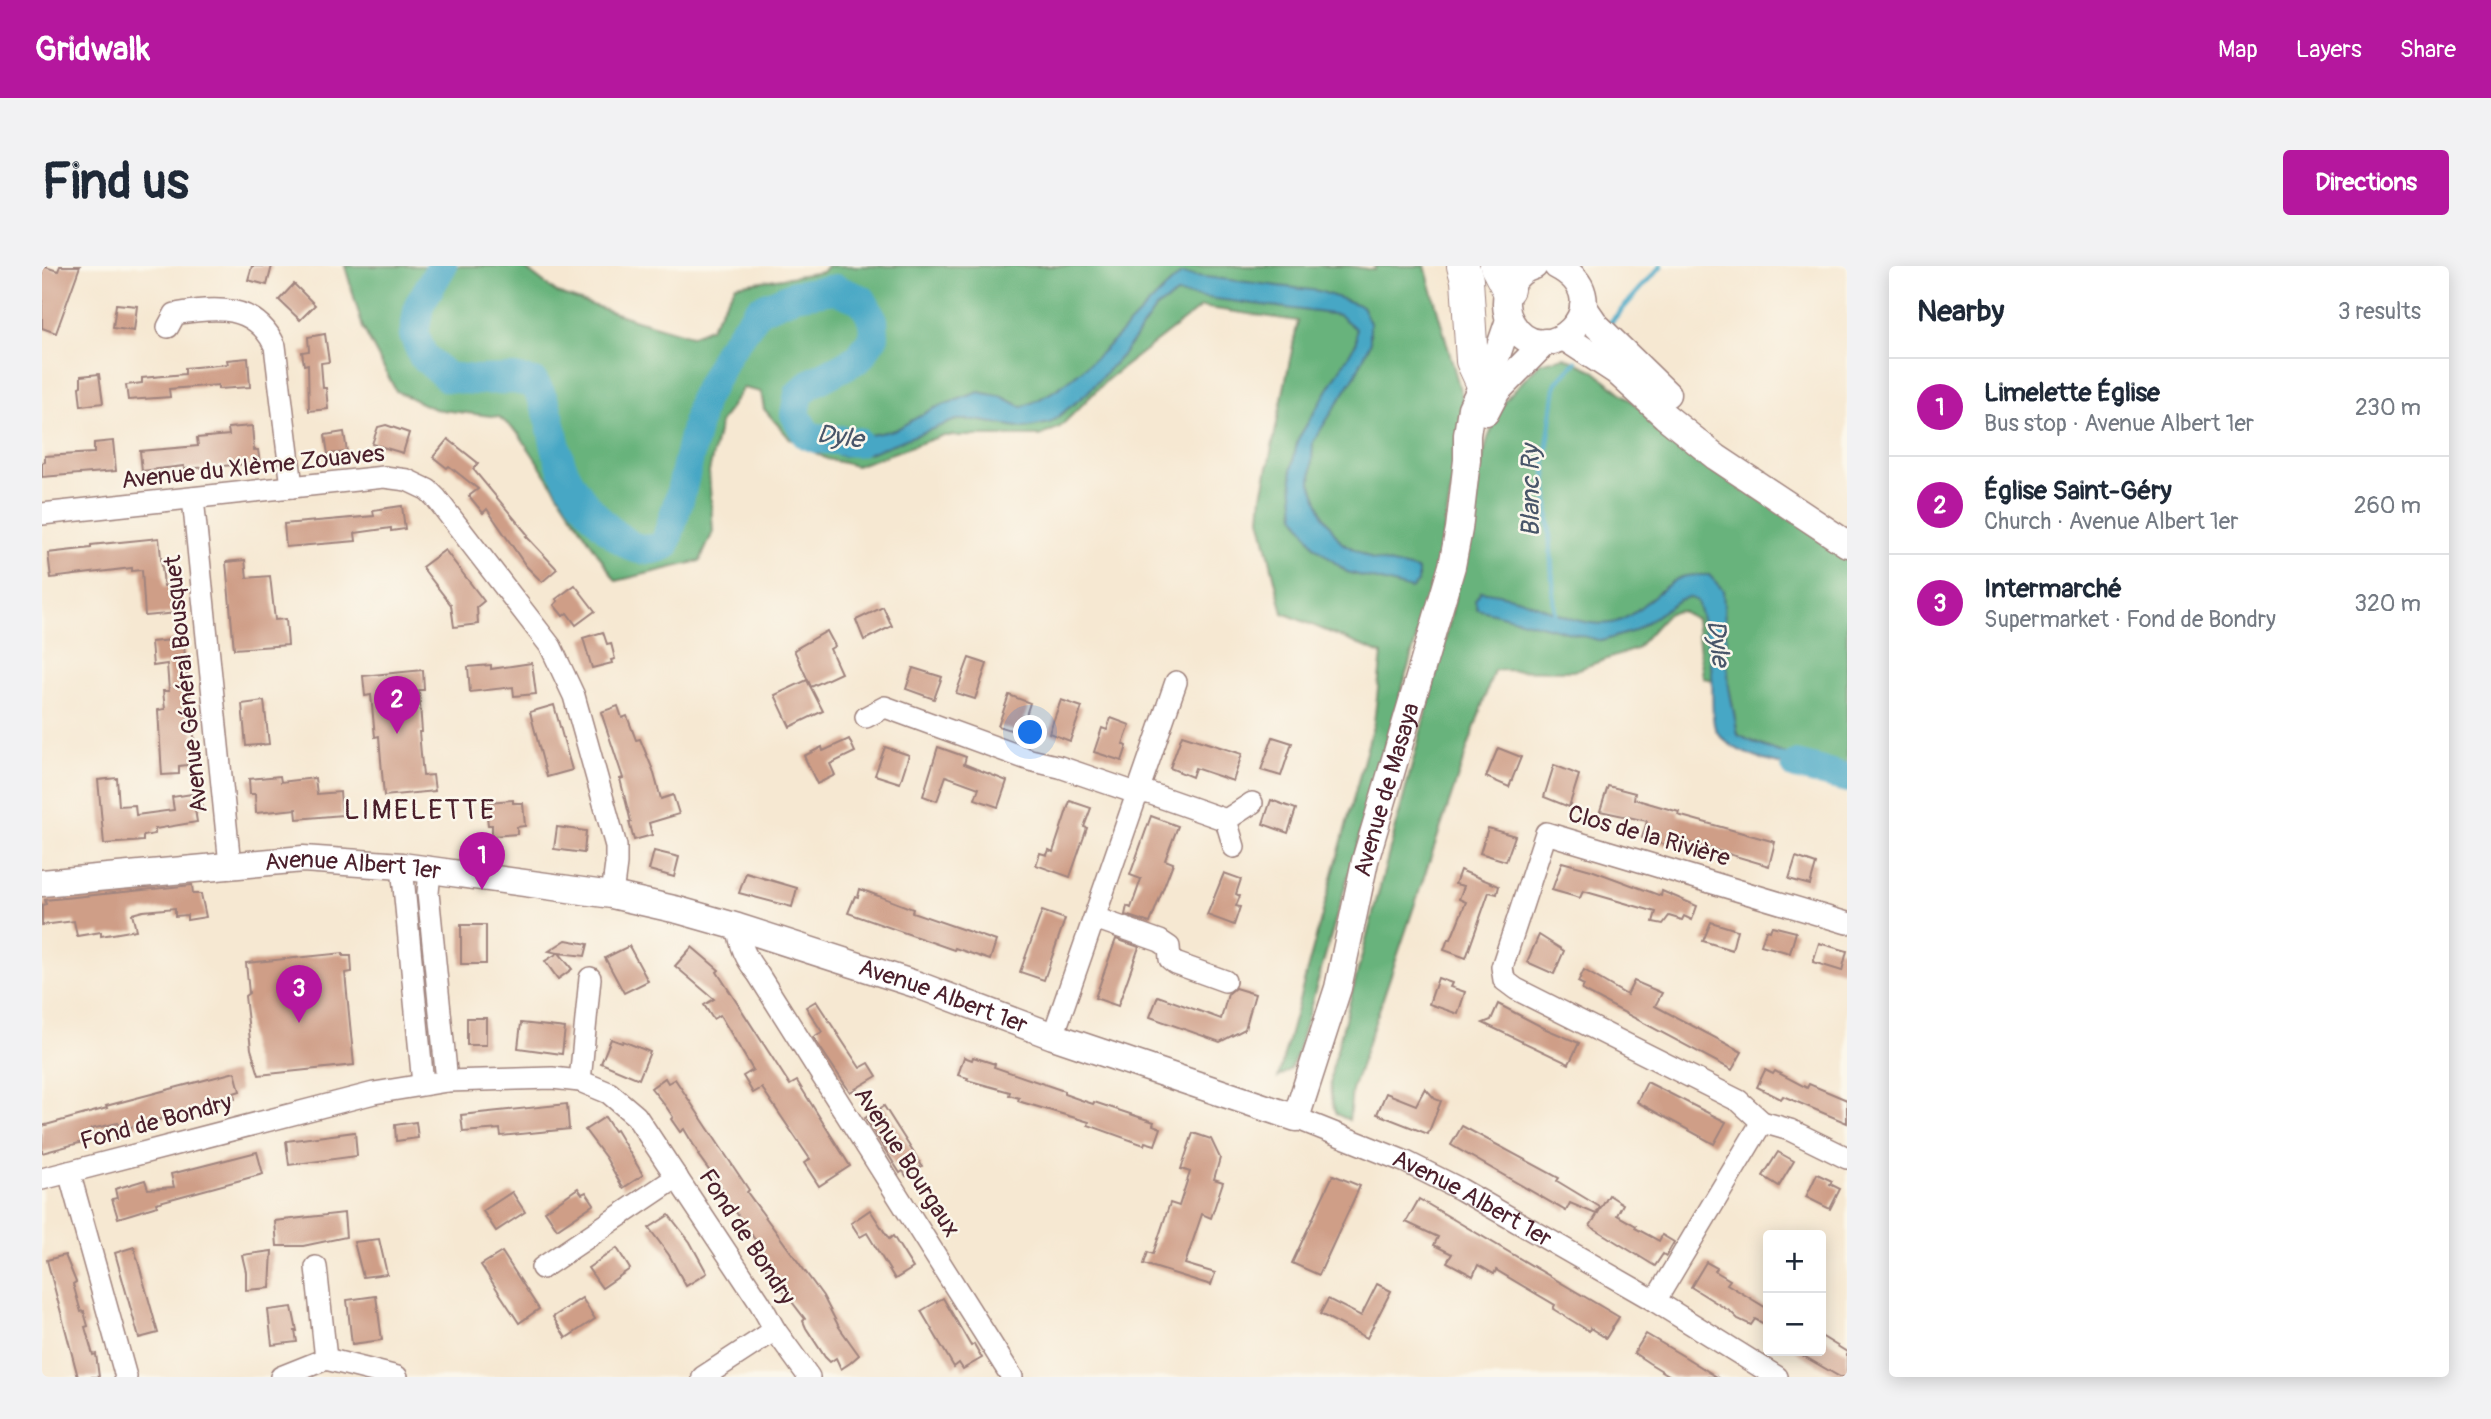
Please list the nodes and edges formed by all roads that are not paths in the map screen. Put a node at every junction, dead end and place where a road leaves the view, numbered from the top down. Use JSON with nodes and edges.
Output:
{"nodes":[{"id":1,"x":1463,"y":266,"type":"edge"},
{"id":2,"x":1534,"y":266,"type":"edge"},
{"id":3,"x":1557,"y":266,"type":"edge"},
{"id":4,"x":1504,"y":292,"type":"edge"},
{"id":5,"x":1584,"y":306,"type":"junction"},
{"id":6,"x":168,"y":327,"type":"dead end"},
{"id":7,"x":1554,"y":340,"type":"junction"},
{"id":8,"x":1483,"y":385,"type":"junction"},
{"id":9,"x":1467,"y":460,"type":"junction"},
{"id":10,"x":292,"y":487,"type":"junction"},
{"id":11,"x":193,"y":498,"type":"junction"},
{"id":12,"x":42,"y":514,"type":"edge"},
{"id":13,"x":1847,"y":524,"type":"edge"},
{"id":14,"x":1847,"y":544,"type":"edge"},
{"id":15,"x":1176,"y":682,"type":"dead end"},
{"id":16,"x":877,"y":704,"type":"dead end"},
{"id":17,"x":1136,"y":793,"type":"junction"},
{"id":18,"x":1252,"y":803,"type":"dead end"},
{"id":19,"x":1226,"y":820,"type":"junction"},
{"id":20,"x":1234,"y":847,"type":"dead end"},
{"id":21,"x":230,"y":865,"type":"junction"},
{"id":22,"x":402,"y":866,"type":"junction"},
{"id":23,"x":430,"y":870,"type":"junction"},
{"id":24,"x":42,"y":883,"type":"edge"},
{"id":25,"x":612,"y":895,"type":"junction"},
{"id":26,"x":1095,"y":918,"type":"junction"},
{"id":27,"x":1847,"y":923,"type":"edge"},
{"id":28,"x":738,"y":927,"type":"junction"},
{"id":29,"x":765,"y":936,"type":"junction"},
{"id":30,"x":758,"y":974,"type":"junction"},
{"id":31,"x":590,"y":978,"type":"dead end"},
{"id":32,"x":1225,"y":981,"type":"dead end"},
{"id":33,"x":1053,"y":1036,"type":"junction"},
{"id":34,"x":447,"y":1081,"type":"junction"},
{"id":35,"x":580,"y":1081,"type":"junction"},
{"id":36,"x":423,"y":1084,"type":"junction"},
{"id":37,"x":1296,"y":1118,"type":"junction"},
{"id":38,"x":1762,"y":1122,"type":"junction"},
{"id":39,"x":1847,"y":1158,"type":"edge"},
{"id":40,"x":69,"y":1172,"type":"junction"},
{"id":41,"x":677,"y":1177,"type":"junction"},
{"id":42,"x":42,"y":1179,"type":"edge"},
{"id":43,"x":316,"y":1266,"type":"dead end"},
{"id":44,"x":542,"y":1268,"type":"dead end"},
{"id":45,"x":1655,"y":1301,"type":"junction"},
{"id":46,"x":775,"y":1329,"type":"junction"},
{"id":47,"x":326,"y":1359,"type":"junction"},
{"id":48,"x":126,"y":1377,"type":"edge"},
{"id":49,"x":281,"y":1377,"type":"edge"},
{"id":50,"x":397,"y":1377,"type":"edge"},
{"id":51,"x":704,"y":1377,"type":"edge"},
{"id":52,"x":809,"y":1377,"type":"edge"},
{"id":53,"x":1012,"y":1377,"type":"edge"},
{"id":54,"x":1777,"y":1377,"type":"edge"}],
"edges":[{"from":1,"to":8,"type":"highway"},
{"from":2,"to":4,"type":"main road"},
{"from":3,"to":5,"type":"main road"},
{"from":4,"to":7,"type":"main road"},
{"from":4,"to":8,"type":"main road","name":"Avenue de Masaya"},
{"from":5,"to":7,"type":"main road","name":"Avenue de Masaya"},
{"from":5,"to":13,"type":"main road"},
{"from":6,"to":10,"type":"street"},
{"from":7,"to":9,"type":"main road","name":"Avenue de Masaya"},
{"from":7,"to":14,"type":"main road"},
{"from":8,"to":9,"type":"main road","name":"Avenue de Masaya"},
{"from":9,"to":37,"type":"main road","name":"Avenue de Masaya"},
{"from":10,"to":11,"type":"street","name":"Avenue du XIème Zouaves"},
{"from":10,"to":25,"type":"street","name":"Avenue du XIème Zouaves"},
{"from":11,"to":12,"type":"street","name":"Avenue du XIème Zouaves"},
{"from":11,"to":21,"type":"street","name":"Avenue Général Bousquet"},
{"from":15,"to":17,"type":"street"},
{"from":16,"to":17,"type":"street"},
{"from":17,"to":19,"type":"street"},
{"from":17,"to":26,"type":"street"},
{"from":18,"to":19,"type":"street"},
{"from":19,"to":20,"type":"street"},
{"from":21,"to":22,"type":"main road","name":"Avenue Albert 1er"},
{"from":21,"to":24,"type":"main road","name":"Avenue Albert 1er"},
{"from":22,"to":23,"type":"main road","name":"Avenue Albert 1er"},
{"from":22,"to":36,"type":"street"},
{"from":23,"to":25,"type":"main road","name":"Avenue Albert 1er"},
{"from":23,"to":34,"type":"street"},
{"from":25,"to":28,"type":"main road","name":"Avenue Albert 1er"},
{"from":26,"to":32,"type":"street"},
{"from":26,"to":33,"type":"street"},
{"from":27,"to":38,"type":"street","name":"Clos de la Rivière"},
{"from":28,"to":29,"type":"main road","name":"Avenue Albert 1er"},
{"from":28,"to":30,"type":"street","name":"Avenue Bourgaux"},
{"from":29,"to":30,"type":"street"},
{"from":29,"to":33,"type":"main road","name":"Avenue Albert 1er"},
{"from":30,"to":53,"type":"street","name":"Avenue Bourgaux"},
{"from":31,"to":35,"type":"street"},
{"from":33,"to":37,"type":"main road","name":"Avenue Albert 1er"},
{"from":34,"to":35,"type":"street","name":"Fond de Bondry"},
{"from":34,"to":36,"type":"street","name":"Fond de Bondry"},
{"from":35,"to":41,"type":"street","name":"Fond de Bondry"},
{"from":36,"to":40,"type":"street","name":"Fond de Bondry"},
{"from":37,"to":45,"type":"street","name":"Avenue Albert 1er"},
{"from":38,"to":39,"type":"street","name":"Clos de la Rivière"},
{"from":38,"to":45,"type":"street"},
{"from":40,"to":42,"type":"street"},
{"from":40,"to":48,"type":"street","name":"Fond de Bondry"},
{"from":41,"to":44,"type":"street"},
{"from":41,"to":46,"type":"street","name":"Fond de Bondry"},
{"from":43,"to":47,"type":"street"},
{"from":45,"to":54,"type":"street","name":"Avenue Albert 1er"},
{"from":46,"to":51,"type":"street"},
{"from":46,"to":52,"type":"street","name":"Fond de Bondry"},
{"from":47,"to":49,"type":"street"},
{"from":47,"to":50,"type":"street"}]}
